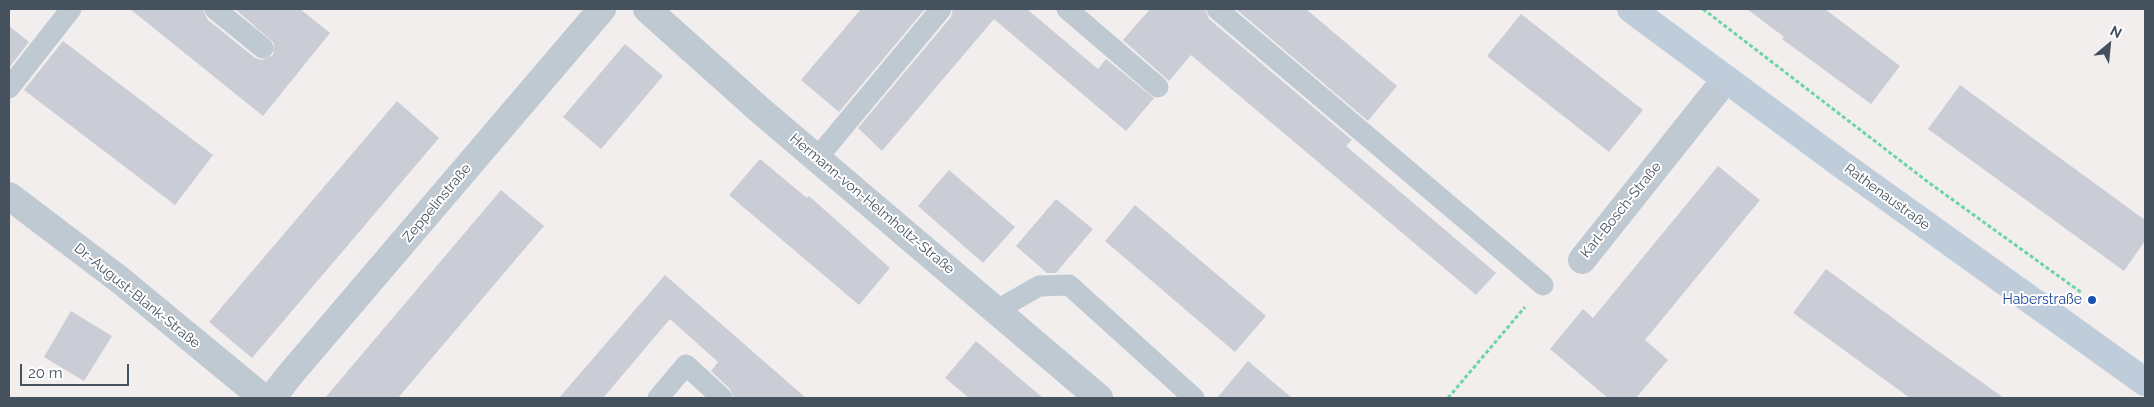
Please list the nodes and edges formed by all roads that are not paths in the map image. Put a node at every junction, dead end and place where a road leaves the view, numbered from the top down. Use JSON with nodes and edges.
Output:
{"nodes":[{"id":1,"x":71,"y":9,"type":"edge"},
{"id":2,"x":215,"y":9,"type":"edge"},
{"id":3,"x":602,"y":9,"type":"edge"},
{"id":4,"x":647,"y":9,"type":"edge"},
{"id":5,"x":942,"y":9,"type":"edge"},
{"id":6,"x":1067,"y":9,"type":"edge"},
{"id":7,"x":1218,"y":9,"type":"edge"},
{"id":8,"x":1631,"y":9,"type":"edge"},
{"id":9,"x":263,"y":48,"type":"dead end"},
{"id":10,"x":1726,"y":79,"type":"junction"},
{"id":11,"x":1158,"y":87,"type":"dead end"},
{"id":12,"x":9,"y":88,"type":"edge"},
{"id":13,"x":818,"y":157,"type":"junction"},
{"id":14,"x":9,"y":196,"type":"edge"},
{"id":15,"x":1582,"y":260,"type":"dead end"},
{"id":16,"x":1543,"y":285,"type":"road end"},
{"id":17,"x":997,"y":310,"type":"junction"},
{"id":18,"x":2145,"y":382,"type":"edge"},
{"id":19,"x":1091,"y":396,"type":"edge"},
{"id":20,"x":263,"y":398,"type":"edge"},
{"id":21,"x":272,"y":398,"type":"edge"},
{"id":22,"x":658,"y":398,"type":"edge"},
{"id":23,"x":722,"y":398,"type":"edge"},
{"id":24,"x":1194,"y":398,"type":"edge"}],
"edges":[{"from":1,"to":12,"type":"lane"},
{"from":2,"to":9,"type":"lane"},
{"from":3,"to":21,"type":"street","name":"Zeppelinstraße"},
{"from":4,"to":13,"type":"street","name":"Hermann-von-Helmholtz-Straße"},
{"from":5,"to":13,"type":"lane"},
{"from":6,"to":11,"type":"lane"},
{"from":7,"to":16,"type":"lane"},
{"from":8,"to":10,"type":"main road","name":"Rathenaustraße"},
{"from":10,"to":15,"type":"street","name":"Karl-Bosch-Straße"},
{"from":10,"to":18,"type":"main road","name":"Rathenaustraße"},
{"from":13,"to":17,"type":"street","name":"Hermann-von-Helmholtz-Straße"},
{"from":14,"to":20,"type":"street","name":"Dr.-August-Blank-Straße"},
{"from":17,"to":19,"type":"street","name":"Hermann-von-Helmholtz-Straße"},
{"from":17,"to":24,"type":"lane"},
{"from":22,"to":23,"type":"lane"}]}
